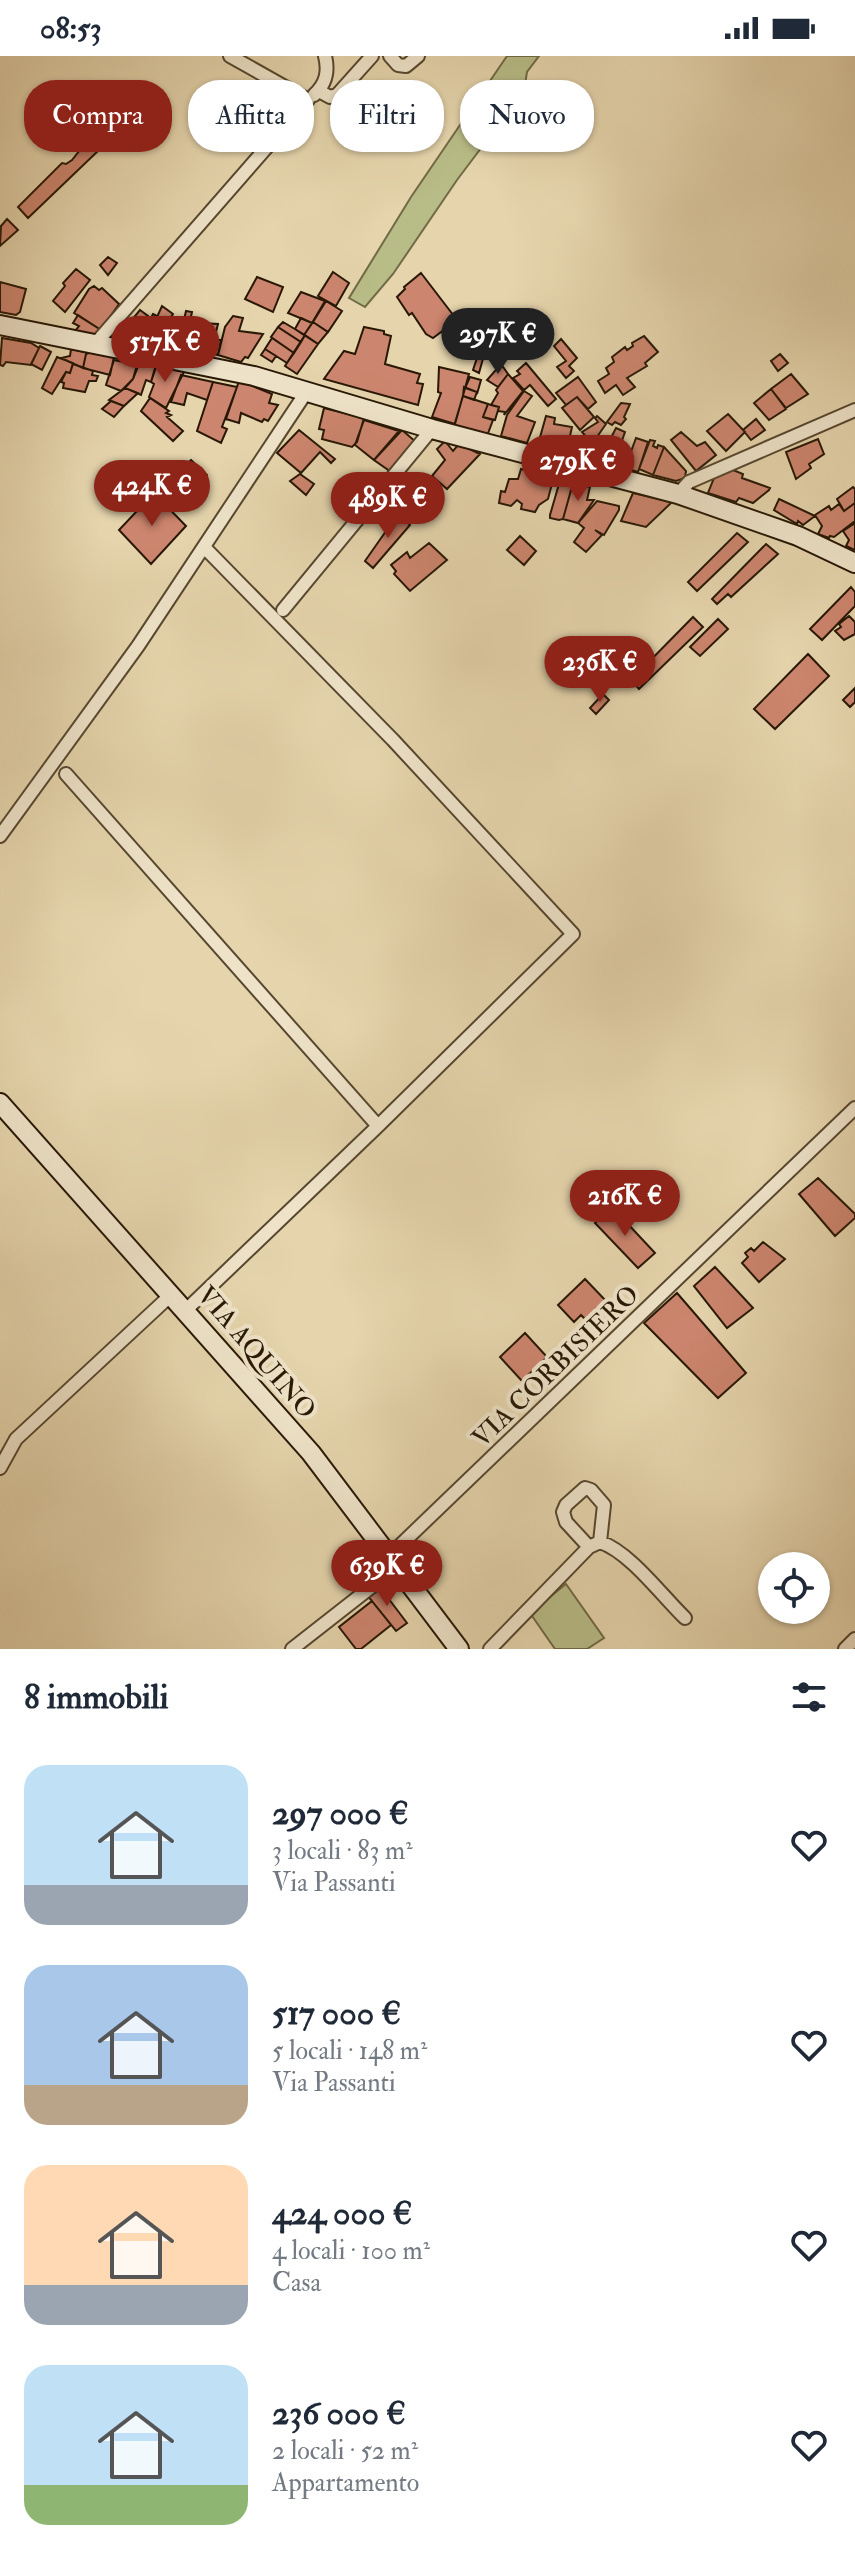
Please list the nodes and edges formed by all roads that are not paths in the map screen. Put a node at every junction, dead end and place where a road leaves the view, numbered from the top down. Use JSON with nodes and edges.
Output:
{"nodes":[{"id":1,"x":230,"y":56,"type":"edge"},
{"id":2,"x":325,"y":56,"type":"edge"},
{"id":3,"x":372,"y":56,"type":"edge"},
{"id":4,"x":390,"y":56,"type":"edge"},
{"id":5,"x":418,"y":56,"type":"edge"},
{"id":6,"x":273,"y":80,"type":"edge"},
{"id":7,"x":319,"y":91,"type":"junction"},
{"id":8,"x":314,"y":95,"type":"edge"},
{"id":9,"x":263,"y":152,"type":"edge"},
{"id":10,"x":0,"y":325,"type":"edge"},
{"id":11,"x":96,"y":343,"type":"junction"},
{"id":12,"x":307,"y":391,"type":"junction"},
{"id":13,"x":855,"y":410,"type":"edge"},
{"id":14,"x":432,"y":429,"type":"junction"},
{"id":15,"x":678,"y":494,"type":"junction"},
{"id":16,"x":204,"y":547,"type":"junction"},
{"id":17,"x":855,"y":563,"type":"edge"},
{"id":18,"x":283,"y":610,"type":"dead end"},
{"id":19,"x":66,"y":774,"type":"dead end"},
{"id":20,"x":0,"y":836,"type":"edge"},
{"id":21,"x":0,"y":1103,"type":"edge"},
{"id":22,"x":855,"y":1108,"type":"edge"},
{"id":23,"x":378,"y":1126,"type":"junction"},
{"id":24,"x":172,"y":1294,"type":"junction"},
{"id":25,"x":186,"y":1310,"type":"junction"},
{"id":26,"x":0,"y":1468,"type":"edge"},
{"id":27,"x":394,"y":1561,"type":"junction"},
{"id":28,"x":685,"y":1618,"type":"dead end"},
{"id":29,"x":855,"y":1639,"type":"edge"},
{"id":30,"x":292,"y":1649,"type":"edge"},
{"id":31,"x":459,"y":1649,"type":"edge"},
{"id":32,"x":490,"y":1649,"type":"edge"},
{"id":33,"x":845,"y":1649,"type":"edge"}],
"edges":[{"from":1,"to":6,"type":"street"},
{"from":2,"to":7,"type":"street"},
{"from":3,"to":7,"type":"street"},
{"from":4,"to":5,"type":"street"},
{"from":7,"to":8,"type":"street"},
{"from":9,"to":11,"type":"street"},
{"from":10,"to":11,"type":"street"},
{"from":11,"to":12,"type":"street"},
{"from":12,"to":14,"type":"street"},
{"from":12,"to":16,"type":"street"},
{"from":13,"to":15,"type":"street"},
{"from":14,"to":15,"type":"street"},
{"from":14,"to":18,"type":"street"},
{"from":15,"to":17,"type":"street"},
{"from":16,"to":20,"type":"street"},
{"from":16,"to":23,"type":"street"},
{"from":19,"to":23,"type":"street"},
{"from":21,"to":24,"type":"street","name":"VIA AQUINO"},
{"from":22,"to":27,"type":"street","name":"VIA CORBISIERO"},
{"from":23,"to":25,"type":"street"},
{"from":24,"to":25,"type":"street","name":"VIA AQUINO"},
{"from":24,"to":26,"type":"street"},
{"from":25,"to":27,"type":"street","name":"VIA AQUINO"},
{"from":27,"to":30,"type":"street","name":"VIA CORBISIERO"},
{"from":27,"to":31,"type":"street","name":"VIA AQUINO"},
{"from":28,"to":32,"type":"street"},
{"from":29,"to":33,"type":"street"}]}
